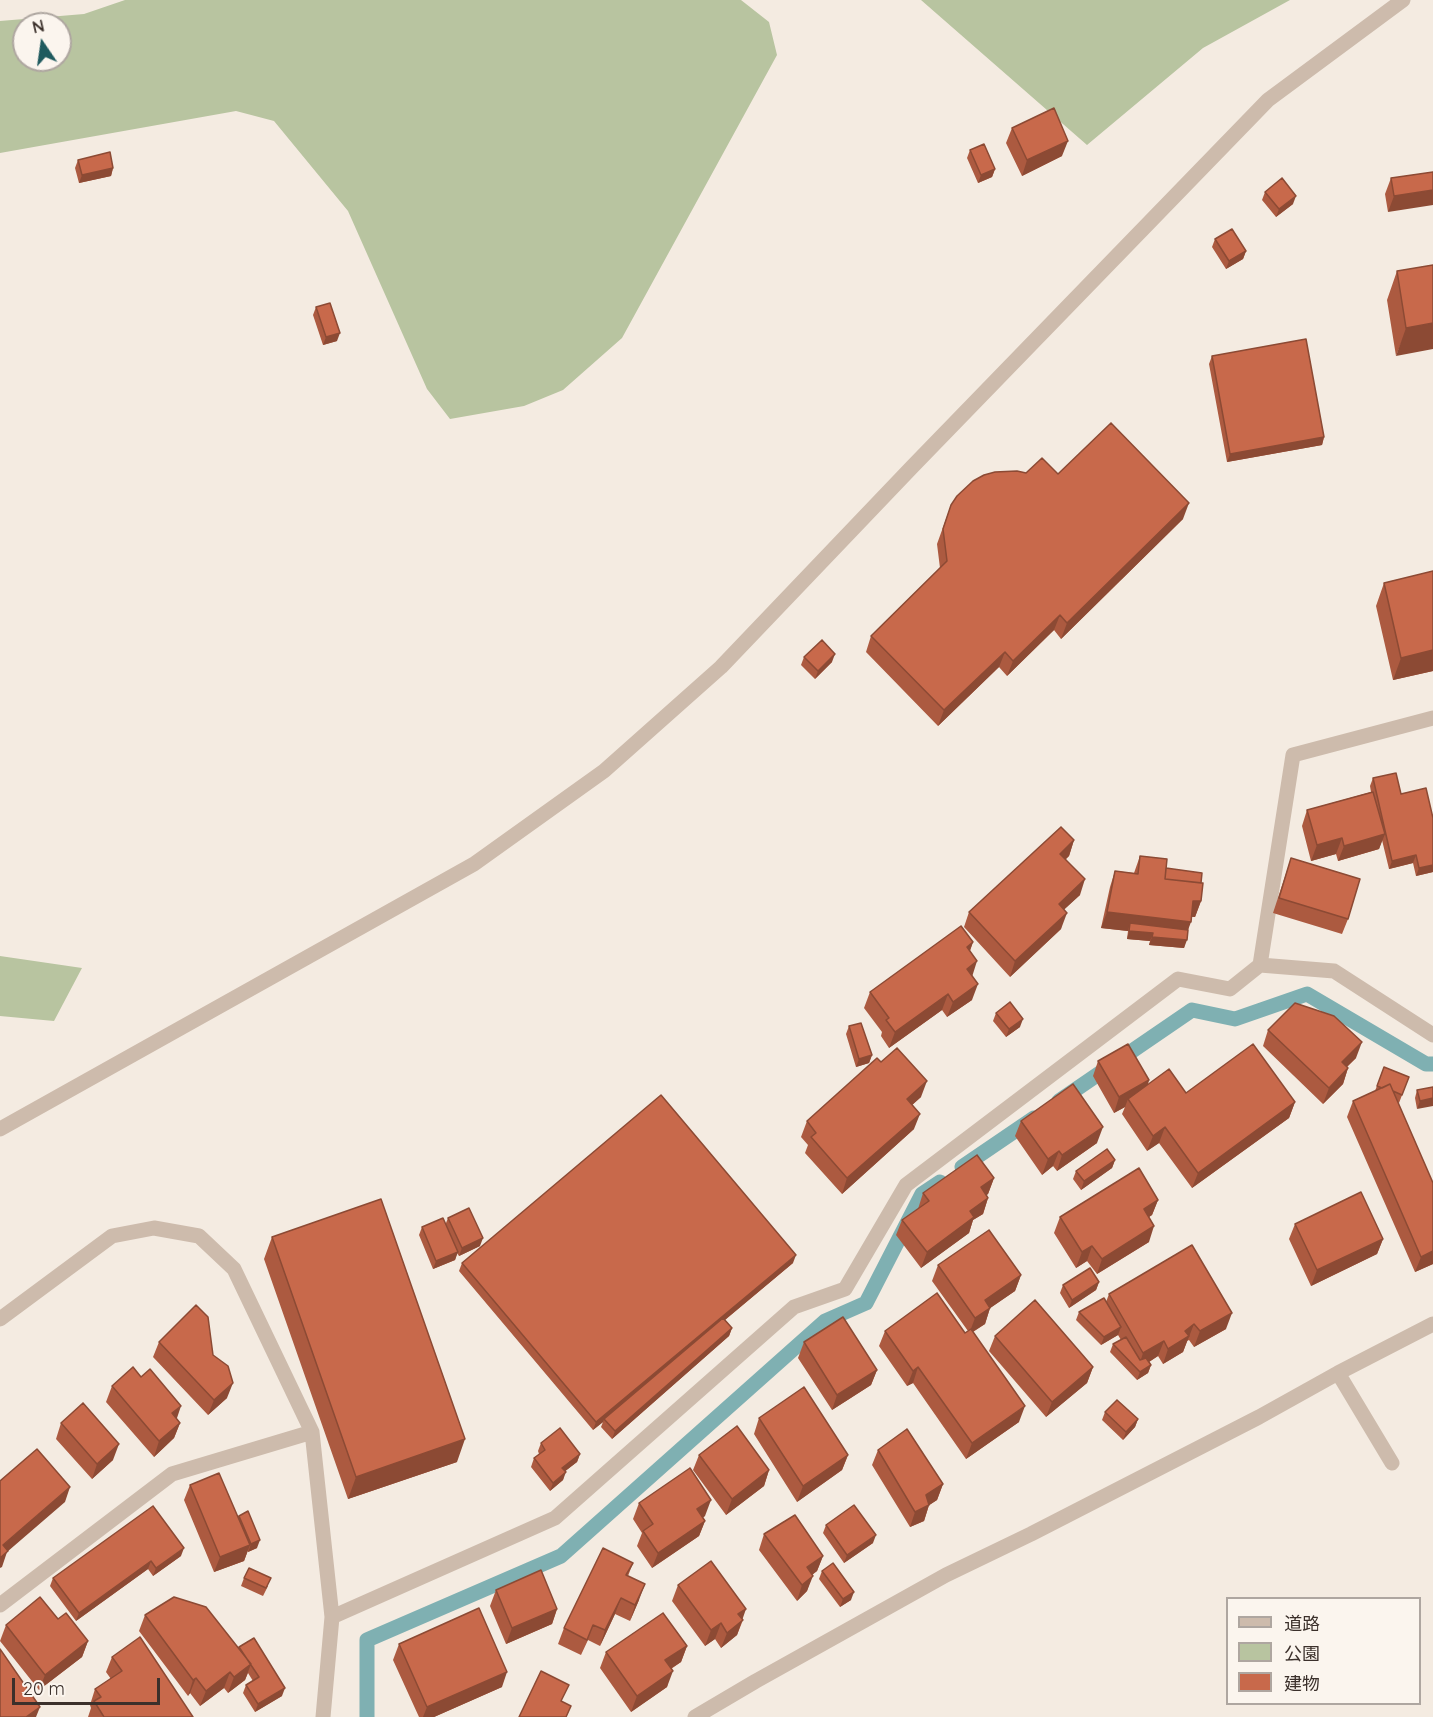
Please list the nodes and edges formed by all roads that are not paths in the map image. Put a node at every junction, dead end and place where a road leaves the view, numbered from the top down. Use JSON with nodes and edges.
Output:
{"nodes":[{"id":1,"x":1403,"y":0,"type":"edge"},
{"id":2,"x":1433,"y":718,"type":"edge"},
{"id":3,"x":1260,"y":965,"type":"junction"},
{"id":4,"x":1433,"y":1035,"type":"edge"},
{"id":5,"x":0,"y":1129,"type":"edge"},
{"id":6,"x":0,"y":1319,"type":"edge"},
{"id":7,"x":1433,"y":1324,"type":"edge"},
{"id":8,"x":1338,"y":1373,"type":"junction"},
{"id":9,"x":312,"y":1432,"type":"junction"},
{"id":10,"x":1392,"y":1463,"type":"dead end"},
{"id":11,"x":0,"y":1605,"type":"edge"},
{"id":12,"x":332,"y":1617,"type":"junction"},
{"id":13,"x":322,"y":1716,"type":"edge"},
{"id":14,"x":695,"y":1717,"type":"edge"}],
"edges":[{"from":1,"to":5,"type":"street"},
{"from":2,"to":3,"type":"street"},
{"from":3,"to":4,"type":"street"},
{"from":3,"to":12,"type":"street"},
{"from":6,"to":9,"type":"street"},
{"from":7,"to":8,"type":"street"},
{"from":8,"to":10,"type":"street"},
{"from":8,"to":14,"type":"street"},
{"from":9,"to":11,"type":"street"},
{"from":9,"to":12,"type":"street"},
{"from":12,"to":13,"type":"street"}]}
